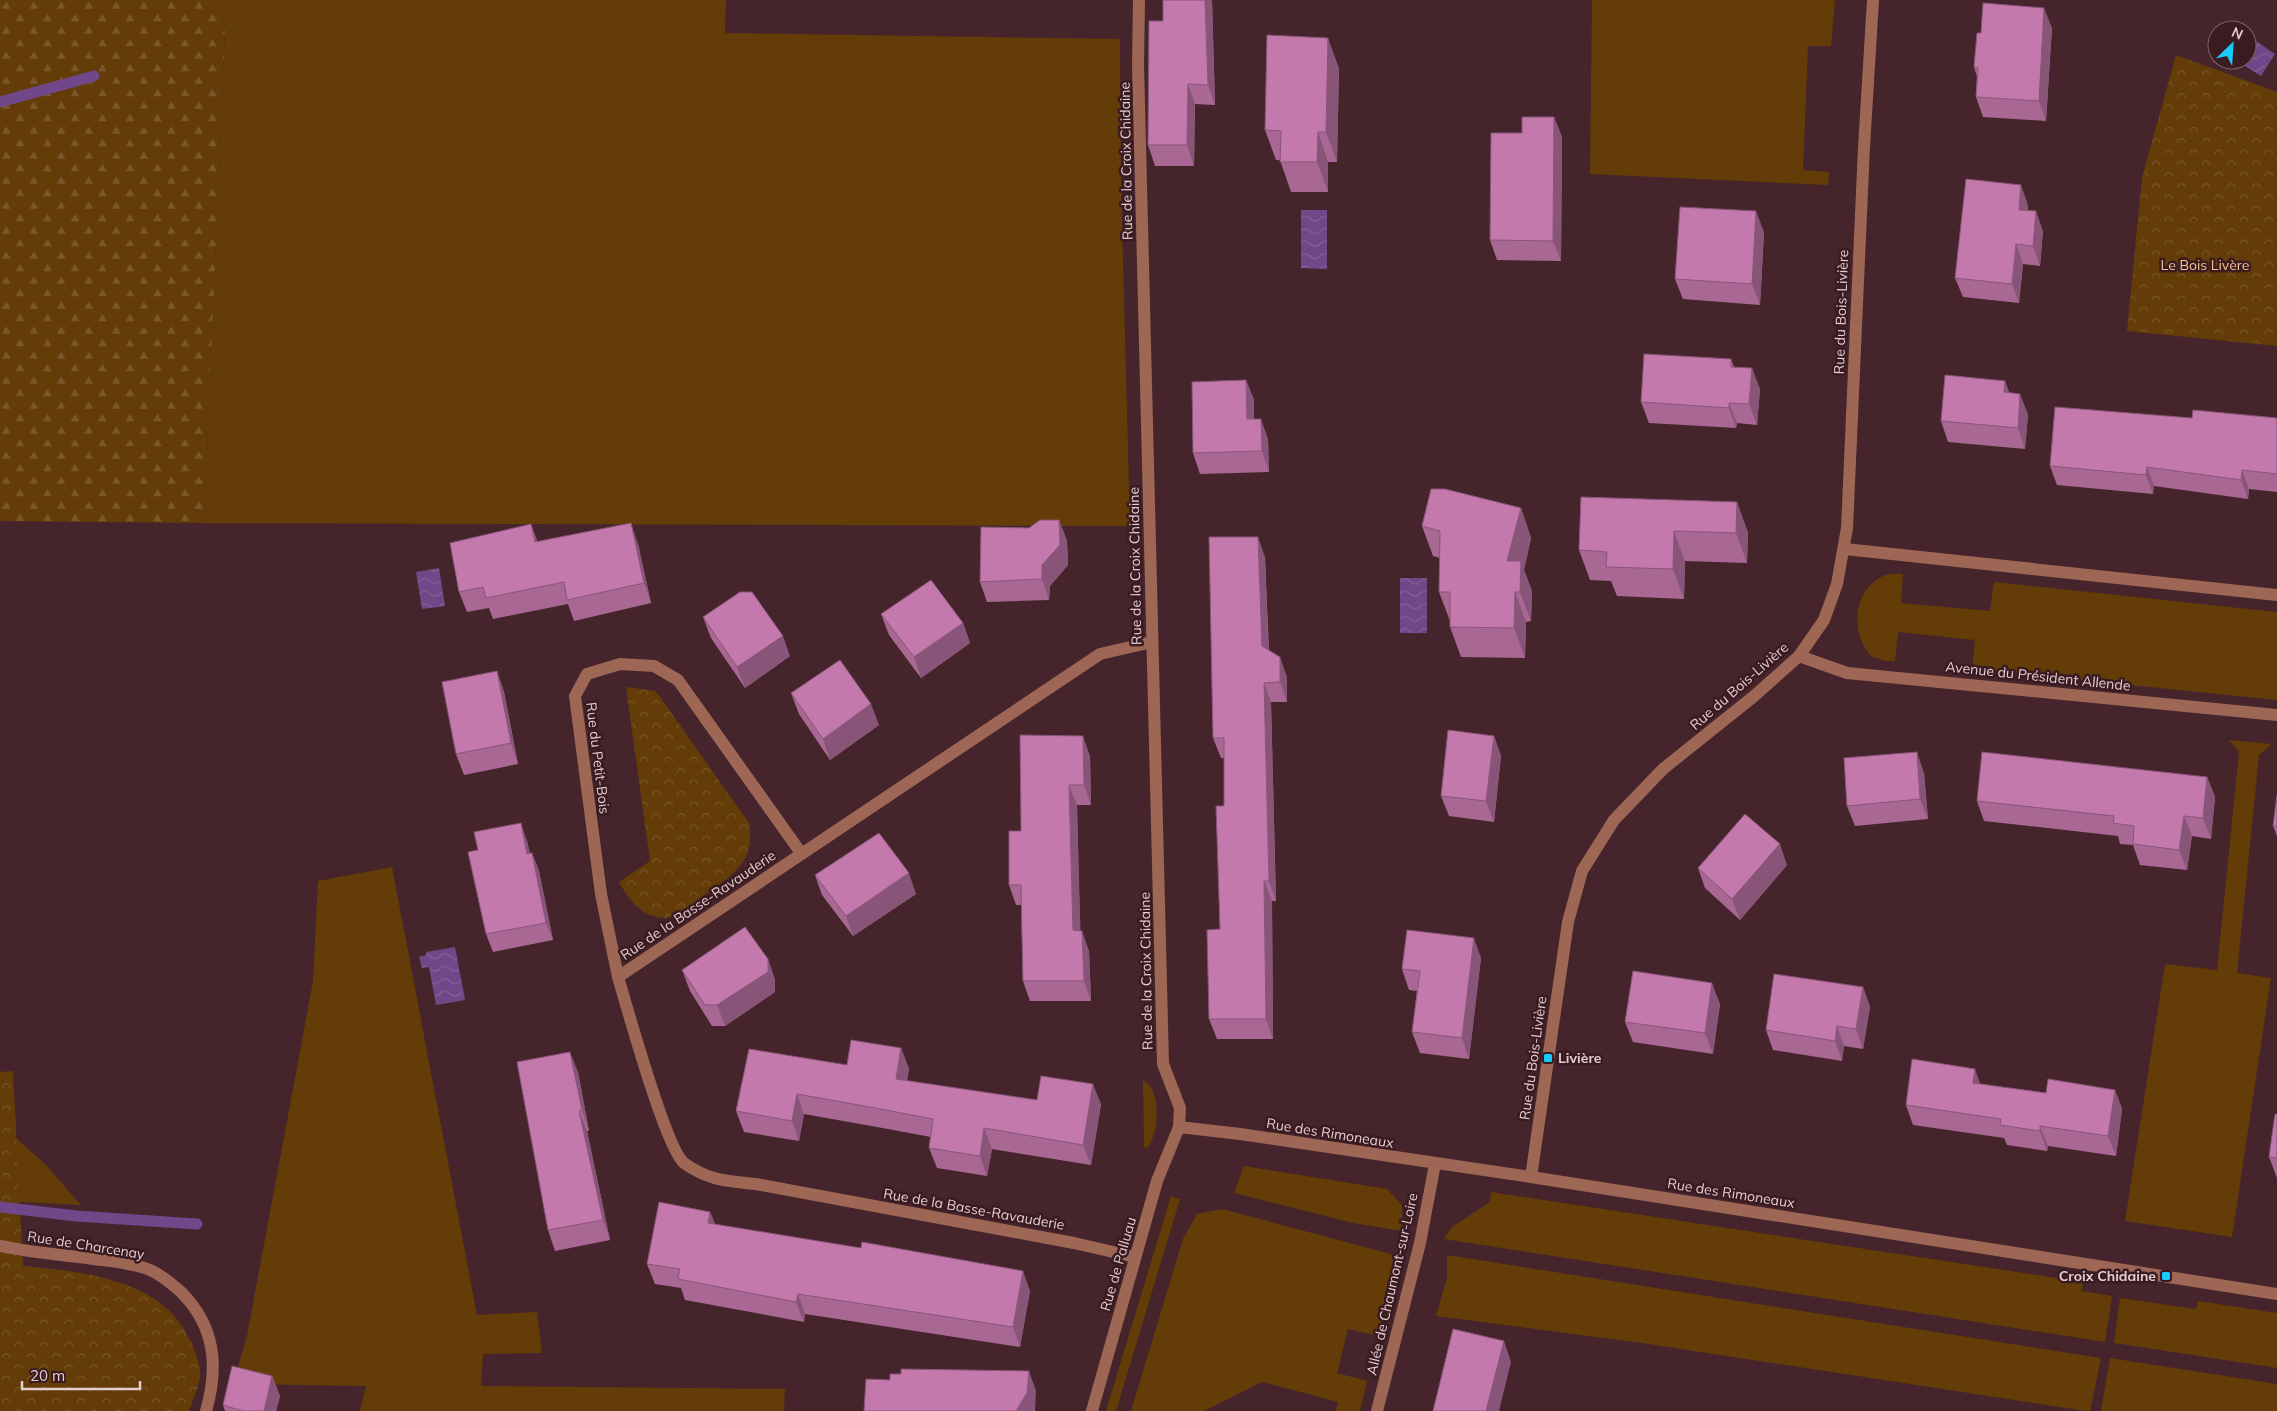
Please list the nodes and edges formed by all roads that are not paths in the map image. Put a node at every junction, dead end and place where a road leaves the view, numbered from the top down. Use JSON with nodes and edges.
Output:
{"nodes":[{"id":1,"x":1139,"y":0,"type":"edge"},
{"id":2,"x":1873,"y":0,"type":"edge"},
{"id":3,"x":1845,"y":549,"type":"junction"},
{"id":4,"x":2277,"y":595,"type":"edge"},
{"id":5,"x":1152,"y":642,"type":"junction"},
{"id":6,"x":1799,"y":656,"type":"junction"},
{"id":7,"x":2277,"y":715,"type":"edge"},
{"id":8,"x":801,"y":853,"type":"junction"},
{"id":9,"x":618,"y":976,"type":"junction"},
{"id":10,"x":1179,"y":1128,"type":"junction"},
{"id":11,"x":1435,"y":1164,"type":"junction"},
{"id":12,"x":1531,"y":1177,"type":"junction"},
{"id":13,"x":0,"y":1246,"type":"edge"},
{"id":14,"x":1135,"y":1257,"type":"junction"},
{"id":15,"x":2277,"y":1294,"type":"edge"},
{"id":16,"x":206,"y":1411,"type":"edge"},
{"id":17,"x":1092,"y":1411,"type":"edge"},
{"id":18,"x":1377,"y":1411,"type":"edge"}],
"edges":[{"from":1,"to":5,"type":"street","name":"Rue de la Croix Chidaine"},
{"from":2,"to":3,"type":"street","name":"Rue du Bois-Livière"},
{"from":3,"to":4,"type":"street"},
{"from":3,"to":6,"type":"street","name":"Rue du Bois-Livière"},
{"from":5,"to":8,"type":"street","name":"Rue de la Basse-Ravauderie"},
{"from":5,"to":10,"type":"street","name":"Rue de la Croix Chidaine"},
{"from":6,"to":7,"type":"street","name":"Avenue du Président Allende"},
{"from":6,"to":12,"type":"street","name":"Rue du Bois-Livière"},
{"from":8,"to":9,"type":"street","name":"Rue de la Basse-Ravauderie"},
{"from":8,"to":9,"type":"street","name":"Rue du Petit-Bois"},
{"from":9,"to":14,"type":"street","name":"Rue de la Basse-Ravauderie"},
{"from":10,"to":11,"type":"street","name":"Rue des Rimoneaux"},
{"from":10,"to":14,"type":"street","name":"Rue de Palluau"},
{"from":11,"to":12,"type":"street","name":"Rue des Rimoneaux"},
{"from":11,"to":18,"type":"street","name":"Allée de Chaumont-sur-Loire"},
{"from":12,"to":15,"type":"street","name":"Rue des Rimoneaux"},
{"from":13,"to":16,"type":"street","name":"Rue de Charcenay"},
{"from":14,"to":17,"type":"street","name":"Rue de Palluau"}]}
